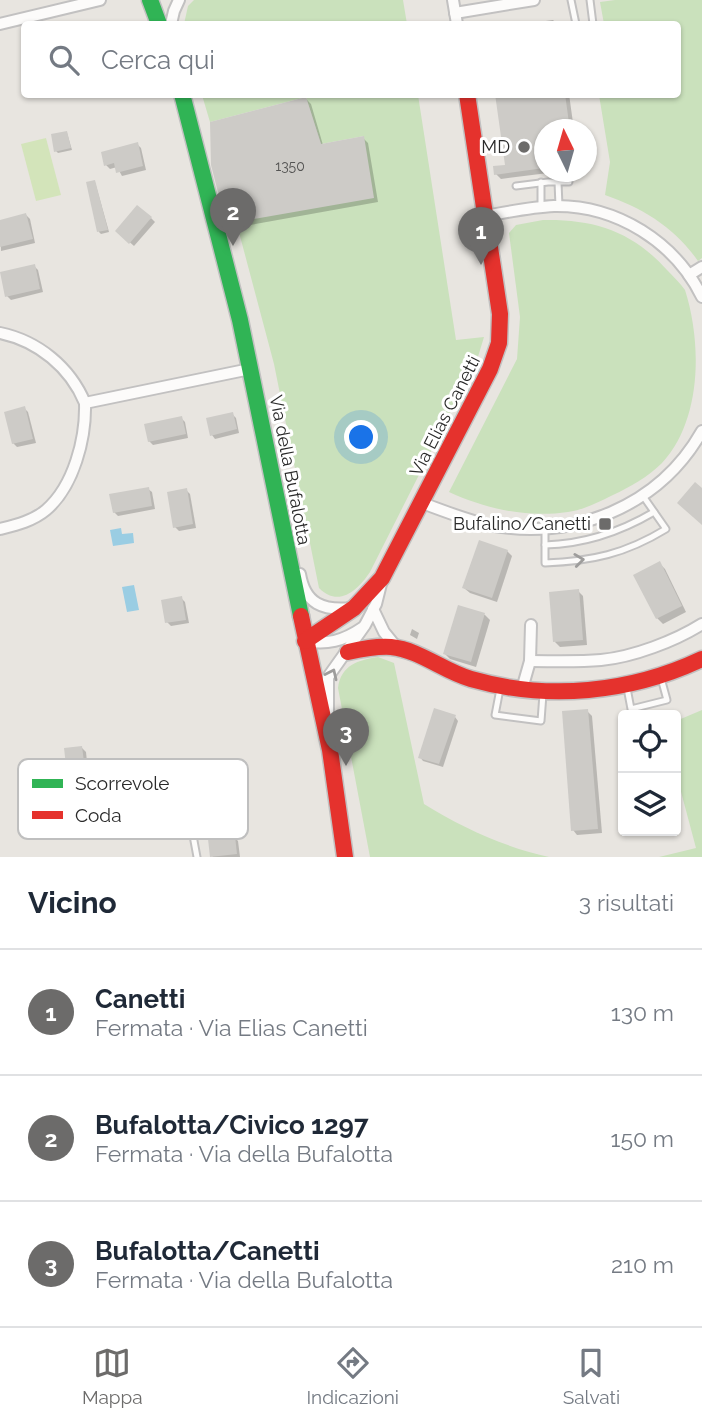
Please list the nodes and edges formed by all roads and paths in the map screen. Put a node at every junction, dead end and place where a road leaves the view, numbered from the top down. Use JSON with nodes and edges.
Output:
{"nodes":[{"id":1,"x":100,"y":0,"type":"edge"},
{"id":2,"x":150,"y":0,"type":"edge"},
{"id":3,"x":179,"y":0,"type":"edge"},
{"id":4,"x":453,"y":0,"type":"edge"},
{"id":5,"x":534,"y":0,"type":"edge"},
{"id":6,"x":571,"y":0,"type":"edge"},
{"id":7,"x":590,"y":0,"type":"edge"},
{"id":8,"x":456,"y":19,"type":"edge"},
{"id":9,"x":158,"y":21,"type":"edge"},
{"id":10,"x":172,"y":21,"type":"edge"},
{"id":11,"x":575,"y":21,"type":"edge"},
{"id":12,"x":593,"y":21,"type":"edge"},
{"id":13,"x":0,"y":24,"type":"edge"},
{"id":14,"x":183,"y":98,"type":"edge"},
{"id":15,"x":468,"y":98,"type":"edge"},
{"id":16,"x":541,"y":182,"type":"joint"},
{"id":17,"x":558,"y":182,"type":"edge"},
{"id":18,"x":516,"y":186,"type":"dead end"},
{"id":19,"x":559,"y":206,"type":"junction"},
{"id":20,"x":541,"y":207,"type":"junction"},
{"id":21,"x":485,"y":216,"type":"junction"},
{"id":22,"x":702,"y":267,"type":"edge"},
{"id":23,"x":689,"y":275,"type":"junction"},
{"id":24,"x":702,"y":297,"type":"edge"},
{"id":25,"x":0,"y":334,"type":"edge"},
{"id":26,"x":250,"y":369,"type":"junction"},
{"id":27,"x":85,"y":403,"type":"junction"},
{"id":28,"x":702,"y":432,"type":"edge"},
{"id":29,"x":643,"y":496,"type":"junction"},
{"id":30,"x":422,"y":503,"type":"junction"},
{"id":31,"x":654,"y":512,"type":"junction"},
{"id":32,"x":0,"y":529,"type":"edge"},
{"id":33,"x":545,"y":529,"type":"junction"},
{"id":34,"x":283,"y":533,"type":"junction"},
{"id":35,"x":545,"y":545,"type":"junction"},
{"id":36,"x":382,"y":578,"type":"junction"},
{"id":37,"x":354,"y":608,"type":"junction"},
{"id":38,"x":373,"y":609,"type":"junction"},
{"id":39,"x":702,"y":624,"type":"edge"},
{"id":40,"x":365,"y":625,"type":"junction"},
{"id":41,"x":531,"y":625,"type":"dead end"},
{"id":42,"x":305,"y":641,"type":"junction"},
{"id":43,"x":397,"y":648,"type":"junction"},
{"id":44,"x":348,"y":652,"type":"junction"},
{"id":45,"x":702,"y":659,"type":"edge"},
{"id":46,"x":530,"y":661,"type":"junction"},
{"id":47,"x":661,"y":677,"type":"junction"},
{"id":48,"x":626,"y":685,"type":"junction"},
{"id":49,"x":500,"y":686,"type":"junction"},
{"id":50,"x":522,"y":690,"type":"junction"},
{"id":51,"x":543,"y":692,"type":"junction"},
{"id":52,"x":330,"y":750,"type":"junction"},
{"id":53,"x":194,"y":839,"type":"edge"},
{"id":54,"x":197,"y":857,"type":"edge"},
{"id":55,"x":345,"y":857,"type":"edge"}],
"edges":[{"from":1,"to":13,"type":"street"},
{"from":2,"to":9,"type":"street"},
{"from":3,"to":10,"type":"street"},
{"from":4,"to":8,"type":"street"},
{"from":5,"to":8,"type":"street"},
{"from":6,"to":11,"type":"lane"},
{"from":7,"to":12,"type":"lane"},
{"from":14,"to":26,"type":"street","name":"Via della Bufalotta"},
{"from":15,"to":21,"type":"street","name":"Via Elias Canetti"},
{"from":16,"to":18,"type":"lane"},
{"from":16,"to":20,"type":"lane"},
{"from":17,"to":19,"type":"lane"},
{"from":19,"to":20,"type":"street"},
{"from":19,"to":23,"type":"street"},
{"from":20,"to":21,"type":"street"},
{"from":21,"to":30,"type":"street","name":"Via Elias Canetti"},
{"from":22,"to":23,"type":"street"},
{"from":23,"to":24,"type":"street"},
{"from":25,"to":27,"type":"street"},
{"from":26,"to":27,"type":"street"},
{"from":26,"to":34,"type":"street","name":"Via della Bufalotta"},
{"from":27,"to":32,"type":"street"},
{"from":28,"to":29,"type":"street"},
{"from":29,"to":31,"type":"lane"},
{"from":29,"to":33,"type":"street"},
{"from":30,"to":33,"type":"street"},
{"from":30,"to":36,"type":"street","name":"Via Elias Canetti"},
{"from":31,"to":35,"type":"lane"},
{"from":35,"to":31,"type":"lane","one_way":true},
{"from":33,"to":35,"type":"lane"},
{"from":34,"to":37,"type":"street"},
{"from":34,"to":42,"type":"street","name":"Via della Bufalotta"},
{"from":36,"to":37,"type":"street","name":"Via Elias Canetti"},
{"from":36,"to":38,"type":"street"},
{"from":37,"to":42,"type":"street","name":"Via Elias Canetti"},
{"from":38,"to":40,"type":"street"},
{"from":38,"to":43,"type":"street"},
{"from":39,"to":46,"type":"street"},
{"from":40,"to":42,"type":"street"},
{"from":40,"to":44,"type":"street"},
{"from":41,"to":46,"type":"street"},
{"from":42,"to":52,"type":"street","name":"Via della Bufalotta"},
{"from":43,"to":44,"type":"street"},
{"from":43,"to":49,"type":"street"},
{"from":52,"to":44,"type":"street","one_way":true},
{"from":45,"to":47,"type":"street"},
{"from":46,"to":50,"type":"street"},
{"from":47,"to":48,"type":"street"},
{"from":47,"to":48,"type":"lane"},
{"from":48,"to":51,"type":"street"},
{"from":49,"to":50,"type":"street"},
{"from":49,"to":51,"type":"lane"},
{"from":50,"to":51,"type":"street"},
{"from":52,"to":55,"type":"street","name":"Via della Bufalotta"},
{"from":53,"to":54,"type":"lane"}]}
